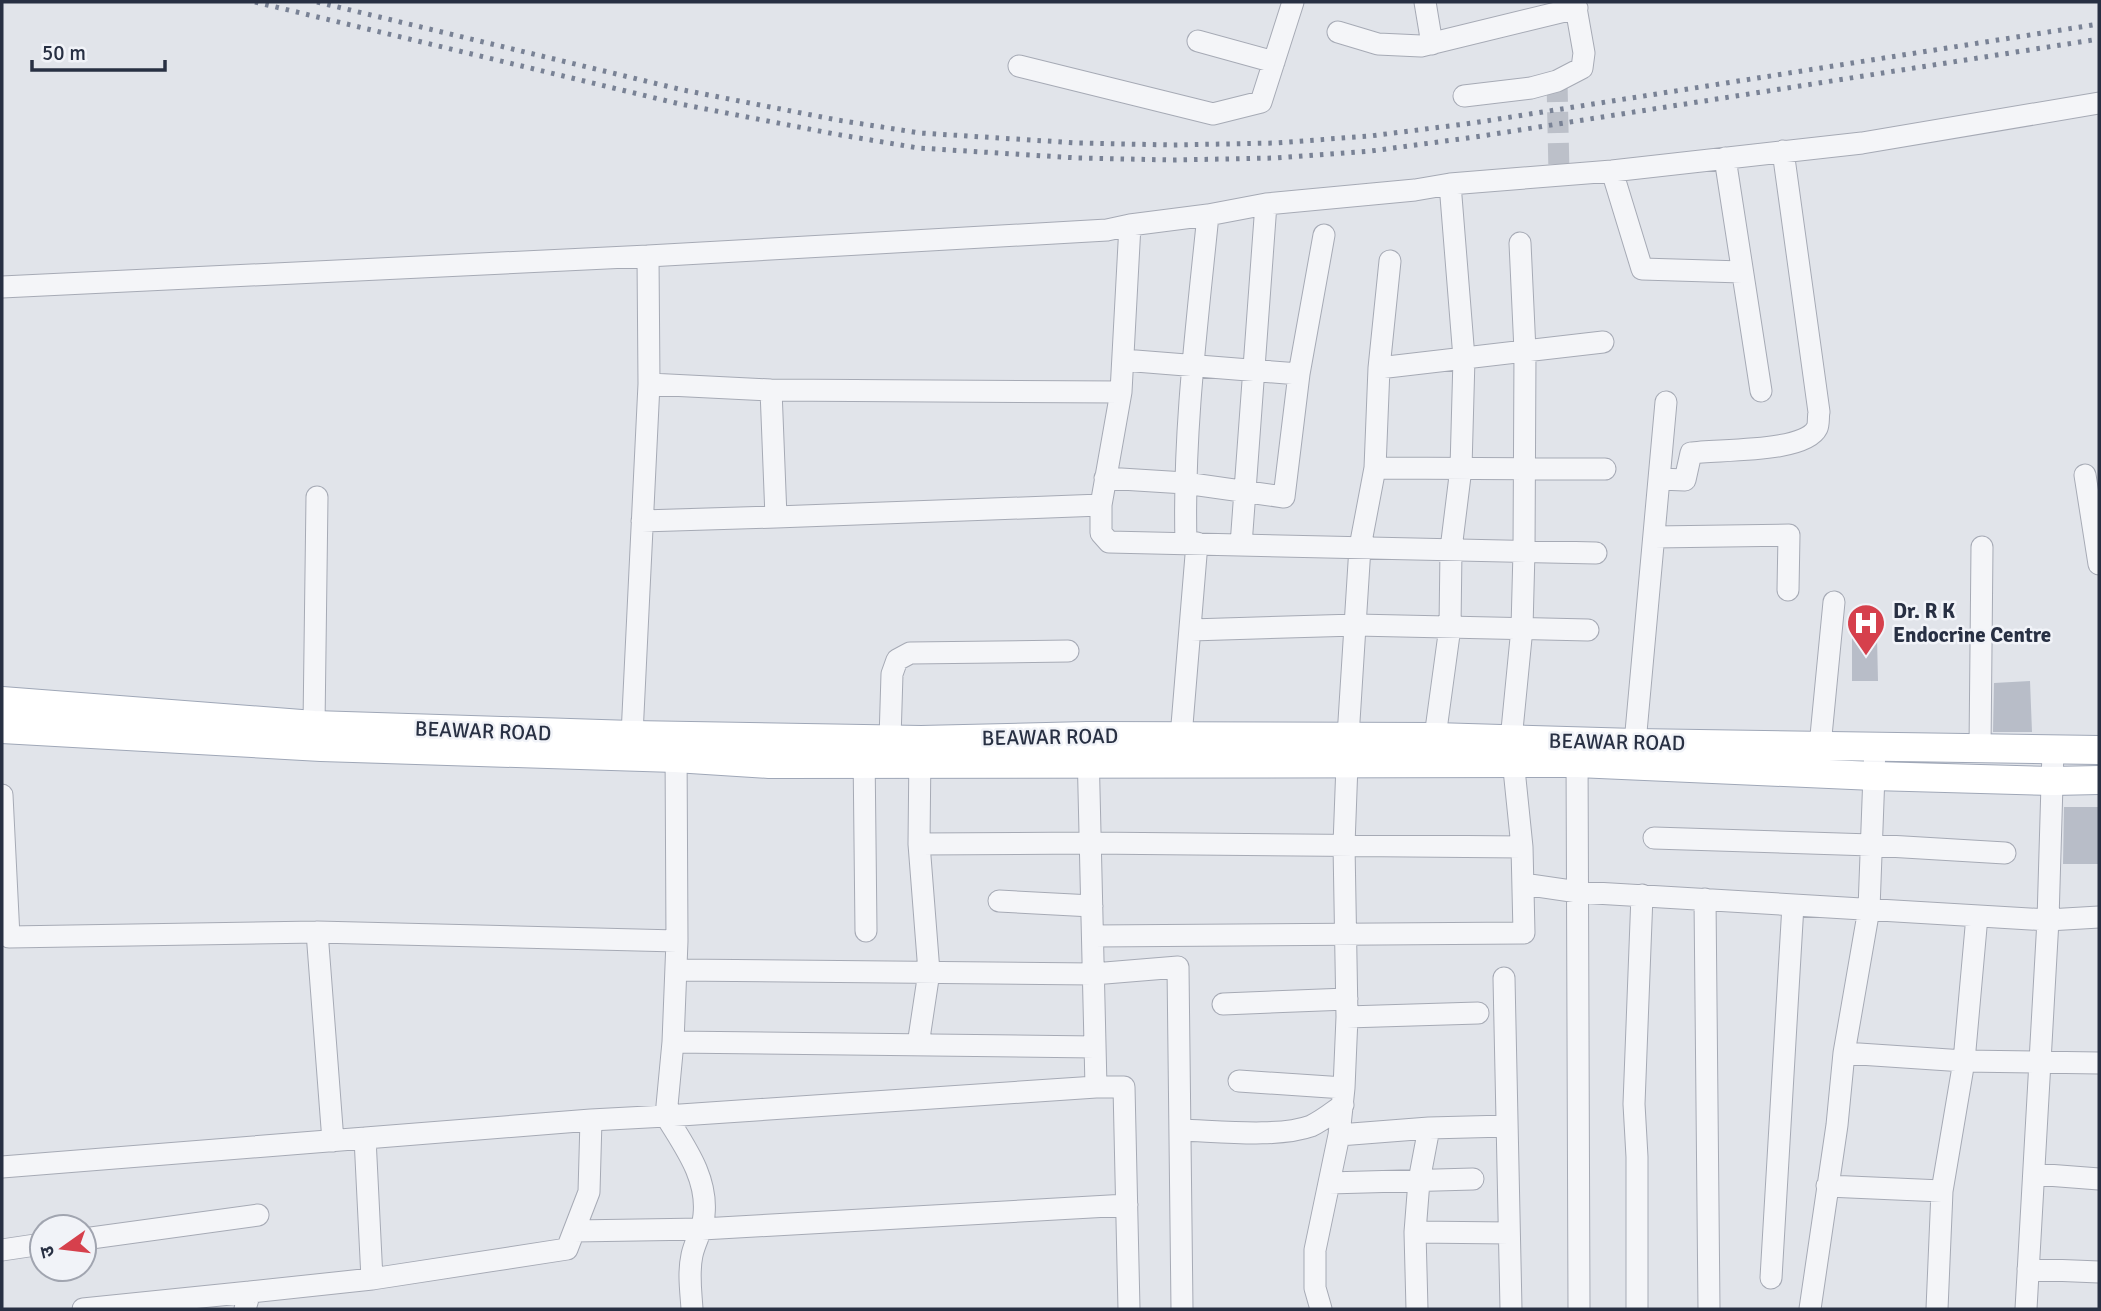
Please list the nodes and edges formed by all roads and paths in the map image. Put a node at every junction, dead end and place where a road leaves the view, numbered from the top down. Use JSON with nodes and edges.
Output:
{"nodes":[{"id":1,"x":1293,"y":2,"type":"edge"},
{"id":2,"x":1425,"y":2,"type":"edge"},
{"id":3,"x":1576,"y":5,"type":"edge"},
{"id":4,"x":1338,"y":32,"type":"dead end"},
{"id":5,"x":1198,"y":41,"type":"dead end"},
{"id":6,"x":1432,"y":44,"type":"junction"},
{"id":7,"x":1274,"y":62,"type":"junction"},
{"id":8,"x":1019,"y":66,"type":"dead end"},
{"id":9,"x":1464,"y":96,"type":"dead end"},
{"id":10,"x":2099,"y":103,"type":"edge"},
{"id":11,"x":1783,"y":151,"type":"junction"},
{"id":12,"x":1725,"y":158,"type":"junction"},
{"id":13,"x":1612,"y":171,"type":"junction"},
{"id":14,"x":1450,"y":184,"type":"junction"},
{"id":15,"x":1266,"y":204,"type":"junction"},
{"id":16,"x":1208,"y":215,"type":"junction"},
{"id":17,"x":1130,"y":225,"type":"junction"},
{"id":18,"x":1324,"y":235,"type":"dead end"},
{"id":19,"x":1520,"y":243,"type":"dead end"},
{"id":20,"x":648,"y":256,"type":"junction"},
{"id":21,"x":1390,"y":261,"type":"dead end"},
{"id":22,"x":1742,"y":272,"type":"junction"},
{"id":23,"x":2,"y":287,"type":"edge"},
{"id":24,"x":1603,"y":342,"type":"dead end"},
{"id":25,"x":1525,"y":351,"type":"junction"},
{"id":26,"x":1464,"y":358,"type":"junction"},
{"id":27,"x":1123,"y":360,"type":"junction"},
{"id":28,"x":1192,"y":366,"type":"junction"},
{"id":29,"x":1379,"y":368,"type":"junction"},
{"id":30,"x":1252,"y":371,"type":"junction"},
{"id":31,"x":1299,"y":374,"type":"junction"},
{"id":32,"x":649,"y":384,"type":"junction"},
{"id":33,"x":771,"y":390,"type":"junction"},
{"id":34,"x":1760,"y":391,"type":"dead end"},
{"id":35,"x":1121,"y":392,"type":"junction"},
{"id":36,"x":1666,"y":402,"type":"dead end"},
{"id":37,"x":1375,"y":468,"type":"junction"},
{"id":38,"x":1461,"y":468,"type":"junction"},
{"id":39,"x":1525,"y":468,"type":"junction"},
{"id":40,"x":1605,"y":469,"type":"dead end"},
{"id":41,"x":2085,"y":475,"type":"dead end"},
{"id":42,"x":1105,"y":478,"type":"junction"},
{"id":43,"x":1659,"y":479,"type":"junction"},
{"id":44,"x":1185,"y":483,"type":"junction"},
{"id":45,"x":1244,"y":491,"type":"junction"},
{"id":46,"x":317,"y":497,"type":"dead end"},
{"id":47,"x":1101,"y":505,"type":"junction"},
{"id":48,"x":776,"y":517,"type":"junction"},
{"id":49,"x":642,"y":521,"type":"junction"},
{"id":50,"x":1654,"y":537,"type":"junction"},
{"id":51,"x":1192,"y":543,"type":"junction"},
{"id":52,"x":1241,"y":545,"type":"junction"},
{"id":53,"x":1982,"y":547,"type":"dead end"},
{"id":54,"x":1360,"y":548,"type":"junction"},
{"id":55,"x":1451,"y":549,"type":"junction"},
{"id":56,"x":1524,"y":551,"type":"junction"},
{"id":57,"x":1596,"y":553,"type":"dead end"},
{"id":58,"x":2099,"y":564,"type":"edge"},
{"id":59,"x":1788,"y":590,"type":"dead end"},
{"id":60,"x":1834,"y":602,"type":"dead end"},
{"id":61,"x":1356,"y":625,"type":"junction"},
{"id":62,"x":1450,"y":627,"type":"junction"},
{"id":63,"x":1522,"y":628,"type":"junction"},
{"id":64,"x":1191,"y":630,"type":"junction"},
{"id":65,"x":1588,"y":630,"type":"dead end"},
{"id":66,"x":1068,"y":651,"type":"dead end"},
{"id":67,"x":2,"y":701,"type":"edge"},
{"id":68,"x":314,"y":725,"type":"junction"},
{"id":69,"x":2,"y":729,"type":"edge"},
{"id":70,"x":632,"y":736,"type":"junction"},
{"id":71,"x":1087,"y":736,"type":"junction"},
{"id":72,"x":1181,"y":737,"type":"junction"},
{"id":73,"x":1435,"y":737,"type":"junction"},
{"id":74,"x":1635,"y":743,"type":"junction"},
{"id":75,"x":1820,"y":746,"type":"junction"},
{"id":76,"x":676,"y":747,"type":"junction"},
{"id":77,"x":873,"y":747,"type":"junction"},
{"id":78,"x":1875,"y":747,"type":"junction"},
{"id":79,"x":1980,"y":748,"type":"junction"},
{"id":80,"x":1348,"y":750,"type":"junction"},
{"id":81,"x":2053,"y":750,"type":"junction"},
{"id":82,"x":2099,"y":750,"type":"edge"},
{"id":83,"x":920,"y":752,"type":"junction"},
{"id":84,"x":1512,"y":752,"type":"junction"},
{"id":85,"x":1577,"y":752,"type":"junction"},
{"id":86,"x":1088,"y":765,"type":"junction"},
{"id":87,"x":1874,"y":776,"type":"junction"},
{"id":88,"x":2099,"y":780,"type":"edge"},
{"id":89,"x":2053,"y":781,"type":"junction"},
{"id":90,"x":2,"y":805,"type":"edge"},
{"id":91,"x":1654,"y":838,"type":"dead end"},
{"id":92,"x":1090,"y":843,"type":"junction"},
{"id":93,"x":919,"y":845,"type":"junction"},
{"id":94,"x":1344,"y":845,"type":"junction"},
{"id":95,"x":1871,"y":845,"type":"junction"},
{"id":96,"x":1522,"y":847,"type":"junction"},
{"id":97,"x":2004,"y":853,"type":"dead end"},
{"id":98,"x":1523,"y":884,"type":"junction"},
{"id":99,"x":1578,"y":892,"type":"junction"},
{"id":100,"x":1642,"y":895,"type":"junction"},
{"id":101,"x":1705,"y":899,"type":"junction"},
{"id":102,"x":999,"y":901,"type":"dead end"},
{"id":103,"x":1793,"y":905,"type":"junction"},
{"id":104,"x":1092,"y":906,"type":"junction"},
{"id":105,"x":1869,"y":909,"type":"junction"},
{"id":106,"x":1977,"y":916,"type":"junction"},
{"id":107,"x":2099,"y":917,"type":"edge"},
{"id":108,"x":2048,"y":920,"type":"junction"},
{"id":109,"x":866,"y":931,"type":"dead end"},
{"id":110,"x":317,"y":932,"type":"junction"},
{"id":111,"x":1346,"y":934,"type":"junction"},
{"id":112,"x":1093,"y":936,"type":"junction"},
{"id":113,"x":677,"y":941,"type":"junction"},
{"id":114,"x":676,"y":970,"type":"junction"},
{"id":115,"x":929,"y":972,"type":"junction"},
{"id":116,"x":1094,"y":974,"type":"junction"},
{"id":117,"x":1504,"y":978,"type":"dead end"},
{"id":118,"x":1223,"y":1004,"type":"dead end"},
{"id":119,"x":1347,"y":1008,"type":"junction"},
{"id":120,"x":1478,"y":1013,"type":"dead end"},
{"id":121,"x":673,"y":1042,"type":"junction"},
{"id":122,"x":918,"y":1045,"type":"junction"},
{"id":123,"x":1095,"y":1047,"type":"junction"},
{"id":124,"x":1844,"y":1053,"type":"junction"},
{"id":125,"x":1964,"y":1061,"type":"junction"},
{"id":126,"x":2040,"y":1062,"type":"junction"},
{"id":127,"x":2099,"y":1063,"type":"edge"},
{"id":128,"x":1240,"y":1081,"type":"dead end"},
{"id":129,"x":1096,"y":1087,"type":"junction"},
{"id":130,"x":1341,"y":1114,"type":"junction"},
{"id":131,"x":666,"y":1116,"type":"junction"},
{"id":132,"x":592,"y":1120,"type":"junction"},
{"id":133,"x":1507,"y":1126,"type":"junction"},
{"id":134,"x":1429,"y":1128,"type":"junction"},
{"id":135,"x":1181,"y":1130,"type":"junction"},
{"id":136,"x":365,"y":1138,"type":"junction"},
{"id":137,"x":333,"y":1140,"type":"junction"},
{"id":138,"x":2,"y":1167,"type":"edge"},
{"id":139,"x":2034,"y":1174,"type":"junction"},
{"id":140,"x":1472,"y":1179,"type":"dead end"},
{"id":141,"x":2099,"y":1179,"type":"edge"},
{"id":142,"x":1419,"y":1181,"type":"junction"},
{"id":143,"x":1329,"y":1183,"type":"junction"},
{"id":144,"x":1827,"y":1186,"type":"junction"},
{"id":145,"x":1942,"y":1191,"type":"junction"},
{"id":146,"x":1126,"y":1205,"type":"junction"},
{"id":147,"x":258,"y":1215,"type":"dead end"},
{"id":148,"x":702,"y":1229,"type":"junction"},
{"id":149,"x":574,"y":1231,"type":"junction"},
{"id":150,"x":1415,"y":1232,"type":"junction"},
{"id":151,"x":1509,"y":1233,"type":"junction"},
{"id":152,"x":98,"y":1237,"type":"edge"},
{"id":153,"x":28,"y":1246,"type":"edge"},
{"id":154,"x":2,"y":1250,"type":"edge"},
{"id":155,"x":2028,"y":1269,"type":"junction"},
{"id":156,"x":2099,"y":1272,"type":"edge"},
{"id":157,"x":1771,"y":1278,"type":"dead end"},
{"id":158,"x":372,"y":1279,"type":"junction"},
{"id":159,"x":248,"y":1301,"type":"edge"},
{"id":160,"x":83,"y":1309,"type":"edge"},
{"id":161,"x":692,"y":1309,"type":"edge"},
{"id":162,"x":1129,"y":1309,"type":"edge"},
{"id":163,"x":1182,"y":1309,"type":"edge"},
{"id":164,"x":1321,"y":1309,"type":"edge"},
{"id":165,"x":1417,"y":1309,"type":"edge"},
{"id":166,"x":1511,"y":1309,"type":"edge"},
{"id":167,"x":1579,"y":1309,"type":"edge"},
{"id":168,"x":1637,"y":1309,"type":"edge"},
{"id":169,"x":1709,"y":1309,"type":"edge"},
{"id":170,"x":1810,"y":1309,"type":"edge"},
{"id":171,"x":1937,"y":1309,"type":"edge"},
{"id":172,"x":2026,"y":1309,"type":"edge"}],
"edges":[{"from":1,"to":7,"type":"street"},
{"from":2,"to":6,"type":"street"},
{"from":3,"to":6,"type":"street"},
{"from":3,"to":9,"type":"street"},
{"from":4,"to":6,"type":"street"},
{"from":5,"to":7,"type":"street"},
{"from":7,"to":8,"type":"street"},
{"from":10,"to":11,"type":"street"},
{"from":11,"to":12,"type":"street"},
{"from":11,"to":43,"type":"street"},
{"from":12,"to":13,"type":"street"},
{"from":12,"to":22,"type":"street"},
{"from":13,"to":14,"type":"street"},
{"from":13,"to":22,"type":"street"},
{"from":14,"to":15,"type":"street"},
{"from":14,"to":26,"type":"street"},
{"from":15,"to":16,"type":"street"},
{"from":15,"to":30,"type":"street"},
{"from":16,"to":17,"type":"street"},
{"from":16,"to":28,"type":"street"},
{"from":17,"to":20,"type":"street"},
{"from":17,"to":27,"type":"street"},
{"from":18,"to":31,"type":"street"},
{"from":19,"to":25,"type":"street"},
{"from":20,"to":23,"type":"street"},
{"from":20,"to":32,"type":"street"},
{"from":21,"to":29,"type":"street"},
{"from":22,"to":34,"type":"street"},
{"from":24,"to":25,"type":"street"},
{"from":25,"to":26,"type":"street"},
{"from":25,"to":39,"type":"street"},
{"from":26,"to":29,"type":"street"},
{"from":26,"to":38,"type":"street"},
{"from":27,"to":28,"type":"street"},
{"from":27,"to":35,"type":"street"},
{"from":28,"to":30,"type":"street"},
{"from":28,"to":44,"type":"street"},
{"from":29,"to":37,"type":"street"},
{"from":30,"to":31,"type":"street"},
{"from":30,"to":45,"type":"street"},
{"from":31,"to":45,"type":"street"},
{"from":32,"to":33,"type":"street"},
{"from":32,"to":49,"type":"street"},
{"from":33,"to":35,"type":"street"},
{"from":33,"to":48,"type":"street"},
{"from":35,"to":42,"type":"street"},
{"from":36,"to":43,"type":"street"},
{"from":37,"to":38,"type":"street"},
{"from":37,"to":54,"type":"street"},
{"from":38,"to":39,"type":"street"},
{"from":38,"to":55,"type":"street"},
{"from":39,"to":40,"type":"street"},
{"from":39,"to":56,"type":"street"},
{"from":41,"to":58,"type":"street"},
{"from":42,"to":44,"type":"street"},
{"from":42,"to":47,"type":"street"},
{"from":43,"to":50,"type":"street"},
{"from":44,"to":45,"type":"street"},
{"from":44,"to":51,"type":"street"},
{"from":45,"to":52,"type":"street"},
{"from":46,"to":68,"type":"street"},
{"from":47,"to":48,"type":"street"},
{"from":47,"to":51,"type":"street"},
{"from":48,"to":49,"type":"street"},
{"from":49,"to":70,"type":"street"},
{"from":50,"to":59,"type":"street"},
{"from":50,"to":74,"type":"street"},
{"from":51,"to":52,"type":"street"},
{"from":51,"to":64,"type":"street"},
{"from":52,"to":54,"type":"street"},
{"from":53,"to":79,"type":"street"},
{"from":54,"to":55,"type":"street"},
{"from":54,"to":61,"type":"street"},
{"from":55,"to":56,"type":"street"},
{"from":55,"to":62,"type":"street"},
{"from":56,"to":57,"type":"street"},
{"from":56,"to":63,"type":"street"},
{"from":60,"to":75,"type":"street"},
{"from":61,"to":62,"type":"street"},
{"from":61,"to":64,"type":"street"},
{"from":61,"to":80,"type":"street"},
{"from":62,"to":63,"type":"street"},
{"from":62,"to":73,"type":"street"},
{"from":63,"to":65,"type":"street"},
{"from":63,"to":84,"type":"street"},
{"from":64,"to":72,"type":"street"},
{"from":66,"to":77,"type":"street"},
{"from":67,"to":68,"type":"main road","name":"BEAWAR ROAD"},
{"from":68,"to":70,"type":"main road","name":"BEAWAR ROAD"},
{"from":69,"to":76,"type":"main road","name":"BEAWAR ROAD"},
{"from":70,"to":76,"type":"main road","name":"BEAWAR ROAD"},
{"from":71,"to":72,"type":"main road","name":"BEAWAR ROAD"},
{"from":71,"to":83,"type":"main road","name":"BEAWAR ROAD"},
{"from":71,"to":86,"type":"street"},
{"from":72,"to":80,"type":"main road","name":"BEAWAR ROAD"},
{"from":73,"to":80,"type":"main road","name":"BEAWAR ROAD"},
{"from":73,"to":84,"type":"main road","name":"BEAWAR ROAD"},
{"from":74,"to":75,"type":"main road","name":"BEAWAR ROAD"},
{"from":74,"to":85,"type":"main road","name":"BEAWAR ROAD"},
{"from":75,"to":78,"type":"main road","name":"BEAWAR ROAD"},
{"from":76,"to":77,"type":"main road","name":"BEAWAR ROAD"},
{"from":76,"to":113,"type":"street"},
{"from":77,"to":83,"type":"main road","name":"BEAWAR ROAD"},
{"from":77,"to":109,"type":"street"},
{"from":78,"to":79,"type":"main road","name":"BEAWAR ROAD"},
{"from":78,"to":87,"type":"street"},
{"from":79,"to":81,"type":"main road","name":"BEAWAR ROAD"},
{"from":80,"to":84,"type":"main road","name":"BEAWAR ROAD"},
{"from":80,"to":86,"type":"main road","name":"BEAWAR ROAD"},
{"from":80,"to":94,"type":"street"},
{"from":81,"to":82,"type":"main road","name":"BEAWAR ROAD"},
{"from":81,"to":89,"type":"street"},
{"from":83,"to":86,"type":"main road","name":"BEAWAR ROAD"},
{"from":83,"to":93,"type":"street"},
{"from":84,"to":85,"type":"main road","name":"BEAWAR ROAD"},
{"from":84,"to":96,"type":"street"},
{"from":85,"to":87,"type":"main road","name":"BEAWAR ROAD"},
{"from":85,"to":99,"type":"street"},
{"from":86,"to":92,"type":"street"},
{"from":87,"to":89,"type":"main road","name":"BEAWAR ROAD"},
{"from":87,"to":95,"type":"street"},
{"from":88,"to":89,"type":"main road","name":"BEAWAR ROAD"},
{"from":89,"to":108,"type":"street"},
{"from":90,"to":110,"type":"street"},
{"from":91,"to":95,"type":"street"},
{"from":92,"to":93,"type":"street"},
{"from":92,"to":94,"type":"street"},
{"from":92,"to":104,"type":"street"},
{"from":93,"to":115,"type":"street"},
{"from":94,"to":96,"type":"street"},
{"from":94,"to":111,"type":"street"},
{"from":95,"to":97,"type":"street"},
{"from":95,"to":105,"type":"street"},
{"from":96,"to":98,"type":"street"},
{"from":98,"to":99,"type":"street"},
{"from":98,"to":111,"type":"street"},
{"from":99,"to":100,"type":"street"},
{"from":99,"to":167,"type":"street"},
{"from":100,"to":101,"type":"street"},
{"from":100,"to":168,"type":"street"},
{"from":101,"to":103,"type":"street"},
{"from":101,"to":169,"type":"street"},
{"from":102,"to":104,"type":"street"},
{"from":103,"to":105,"type":"street"},
{"from":103,"to":157,"type":"street"},
{"from":104,"to":112,"type":"street"},
{"from":105,"to":106,"type":"street"},
{"from":105,"to":124,"type":"street"},
{"from":106,"to":108,"type":"street"},
{"from":106,"to":125,"type":"street"},
{"from":107,"to":108,"type":"street"},
{"from":108,"to":126,"type":"street"},
{"from":110,"to":113,"type":"street"},
{"from":110,"to":137,"type":"street"},
{"from":111,"to":112,"type":"street"},
{"from":111,"to":119,"type":"street"},
{"from":112,"to":116,"type":"street"},
{"from":113,"to":114,"type":"street"},
{"from":114,"to":115,"type":"street"},
{"from":114,"to":121,"type":"street"},
{"from":115,"to":116,"type":"street"},
{"from":115,"to":122,"type":"street"},
{"from":116,"to":123,"type":"street"},
{"from":116,"to":135,"type":"street"},
{"from":117,"to":133,"type":"street"},
{"from":118,"to":119,"type":"street"},
{"from":119,"to":120,"type":"street"},
{"from":119,"to":130,"type":"street"},
{"from":121,"to":122,"type":"street"},
{"from":121,"to":131,"type":"street"},
{"from":122,"to":123,"type":"street"},
{"from":123,"to":129,"type":"street"},
{"from":124,"to":125,"type":"street"},
{"from":124,"to":144,"type":"street"},
{"from":125,"to":126,"type":"street"},
{"from":125,"to":145,"type":"street"},
{"from":126,"to":127,"type":"street"},
{"from":126,"to":139,"type":"street"},
{"from":128,"to":130,"type":"street"},
{"from":129,"to":131,"type":"street"},
{"from":129,"to":146,"type":"street"},
{"from":130,"to":134,"type":"street"},
{"from":130,"to":135,"type":"street"},
{"from":130,"to":143,"type":"street"},
{"from":131,"to":132,"type":"street"},
{"from":131,"to":148,"type":"street"},
{"from":132,"to":136,"type":"street"},
{"from":132,"to":149,"type":"street"},
{"from":133,"to":134,"type":"street"},
{"from":133,"to":151,"type":"street"},
{"from":134,"to":142,"type":"street"},
{"from":135,"to":163,"type":"street"},
{"from":136,"to":137,"type":"street"},
{"from":136,"to":158,"type":"street"},
{"from":137,"to":138,"type":"street"},
{"from":139,"to":141,"type":"street"},
{"from":139,"to":155,"type":"street"},
{"from":140,"to":142,"type":"street"},
{"from":142,"to":143,"type":"street"},
{"from":142,"to":150,"type":"street"},
{"from":143,"to":164,"type":"street"},
{"from":144,"to":145,"type":"street"},
{"from":144,"to":170,"type":"street"},
{"from":145,"to":171,"type":"street"},
{"from":146,"to":148,"type":"street"},
{"from":146,"to":162,"type":"street"},
{"from":147,"to":152,"type":"street"},
{"from":148,"to":149,"type":"street"},
{"from":148,"to":161,"type":"street"},
{"from":149,"to":158,"type":"street"},
{"from":150,"to":151,"type":"street"},
{"from":150,"to":165,"type":"street"},
{"from":151,"to":166,"type":"street"},
{"from":153,"to":154,"type":"street"},
{"from":155,"to":156,"type":"street"},
{"from":155,"to":172,"type":"street"},
{"from":158,"to":159,"type":"street"},
{"from":159,"to":160,"type":"street"}]}
